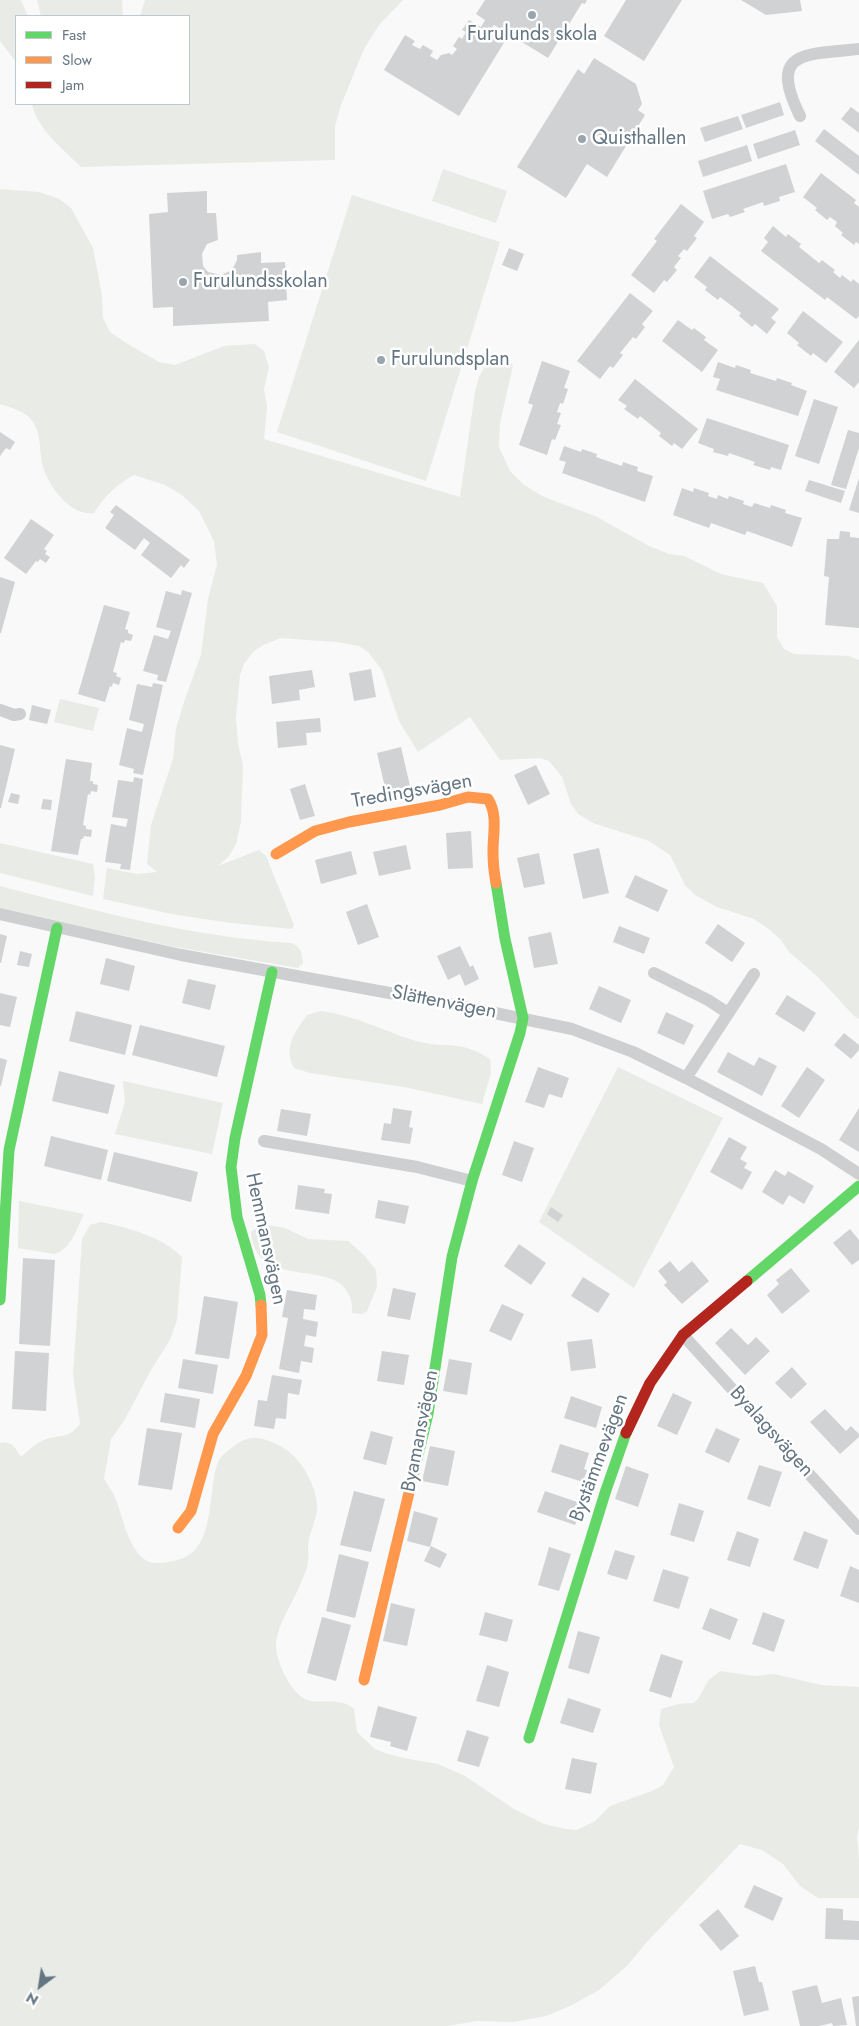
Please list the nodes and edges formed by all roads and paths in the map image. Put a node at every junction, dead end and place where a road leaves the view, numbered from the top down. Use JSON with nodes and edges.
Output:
{"nodes":[{"id":1,"x":859,"y":49,"type":"edge"},
{"id":2,"x":800,"y":116,"type":"dead end"},
{"id":3,"x":0,"y":710,"type":"edge"},
{"id":4,"x":20,"y":714,"type":"dead end"},
{"id":5,"x":276,"y":854,"type":"dead end"},
{"id":6,"x":0,"y":914,"type":"edge"},
{"id":7,"x":58,"y":928,"type":"junction"},
{"id":8,"x":272,"y":972,"type":"junction"},
{"id":9,"x":654,"y":973,"type":"dead end"},
{"id":10,"x":754,"y":974,"type":"dead end"},
{"id":11,"x":728,"y":1013,"type":"junction"},
{"id":12,"x":522,"y":1018,"type":"junction"},
{"id":13,"x":686,"y":1078,"type":"junction"},
{"id":14,"x":264,"y":1141,"type":"dead end"},
{"id":15,"x":859,"y":1174,"type":"edge"},
{"id":16,"x":472,"y":1182,"type":"junction"},
{"id":17,"x":859,"y":1186,"type":"edge"},
{"id":18,"x":0,"y":1300,"type":"edge"},
{"id":19,"x":683,"y":1335,"type":"junction"},
{"id":20,"x":178,"y":1528,"type":"dead end"},
{"id":21,"x":859,"y":1529,"type":"edge"},
{"id":22,"x":364,"y":1680,"type":"dead end"},
{"id":23,"x":529,"y":1738,"type":"dead end"}],
"edges":[{"from":1,"to":2,"type":"street"},
{"from":3,"to":4,"type":"street"},
{"from":5,"to":12,"type":"street","name":"Tredingsvägen"},
{"from":6,"to":7,"type":"street","name":"Slättenvägen"},
{"from":7,"to":8,"type":"street","name":"Slättenvägen"},
{"from":7,"to":18,"type":"street"},
{"from":8,"to":12,"type":"street","name":"Slättenvägen"},
{"from":8,"to":20,"type":"street","name":"Hemmansvägen"},
{"from":9,"to":11,"type":"street"},
{"from":10,"to":11,"type":"street"},
{"from":11,"to":13,"type":"street"},
{"from":12,"to":13,"type":"street","name":"Slättenvägen"},
{"from":12,"to":16,"type":"street","name":"Byamansvägen"},
{"from":13,"to":15,"type":"street","name":"Slättenvägen"},
{"from":14,"to":16,"type":"street"},
{"from":16,"to":22,"type":"street","name":"Byamansvägen"},
{"from":17,"to":19,"type":"street","name":"Bystämmevägen"},
{"from":19,"to":21,"type":"street","name":"Byalagsvägen"},
{"from":19,"to":23,"type":"street","name":"Bystämmevägen"}]}
